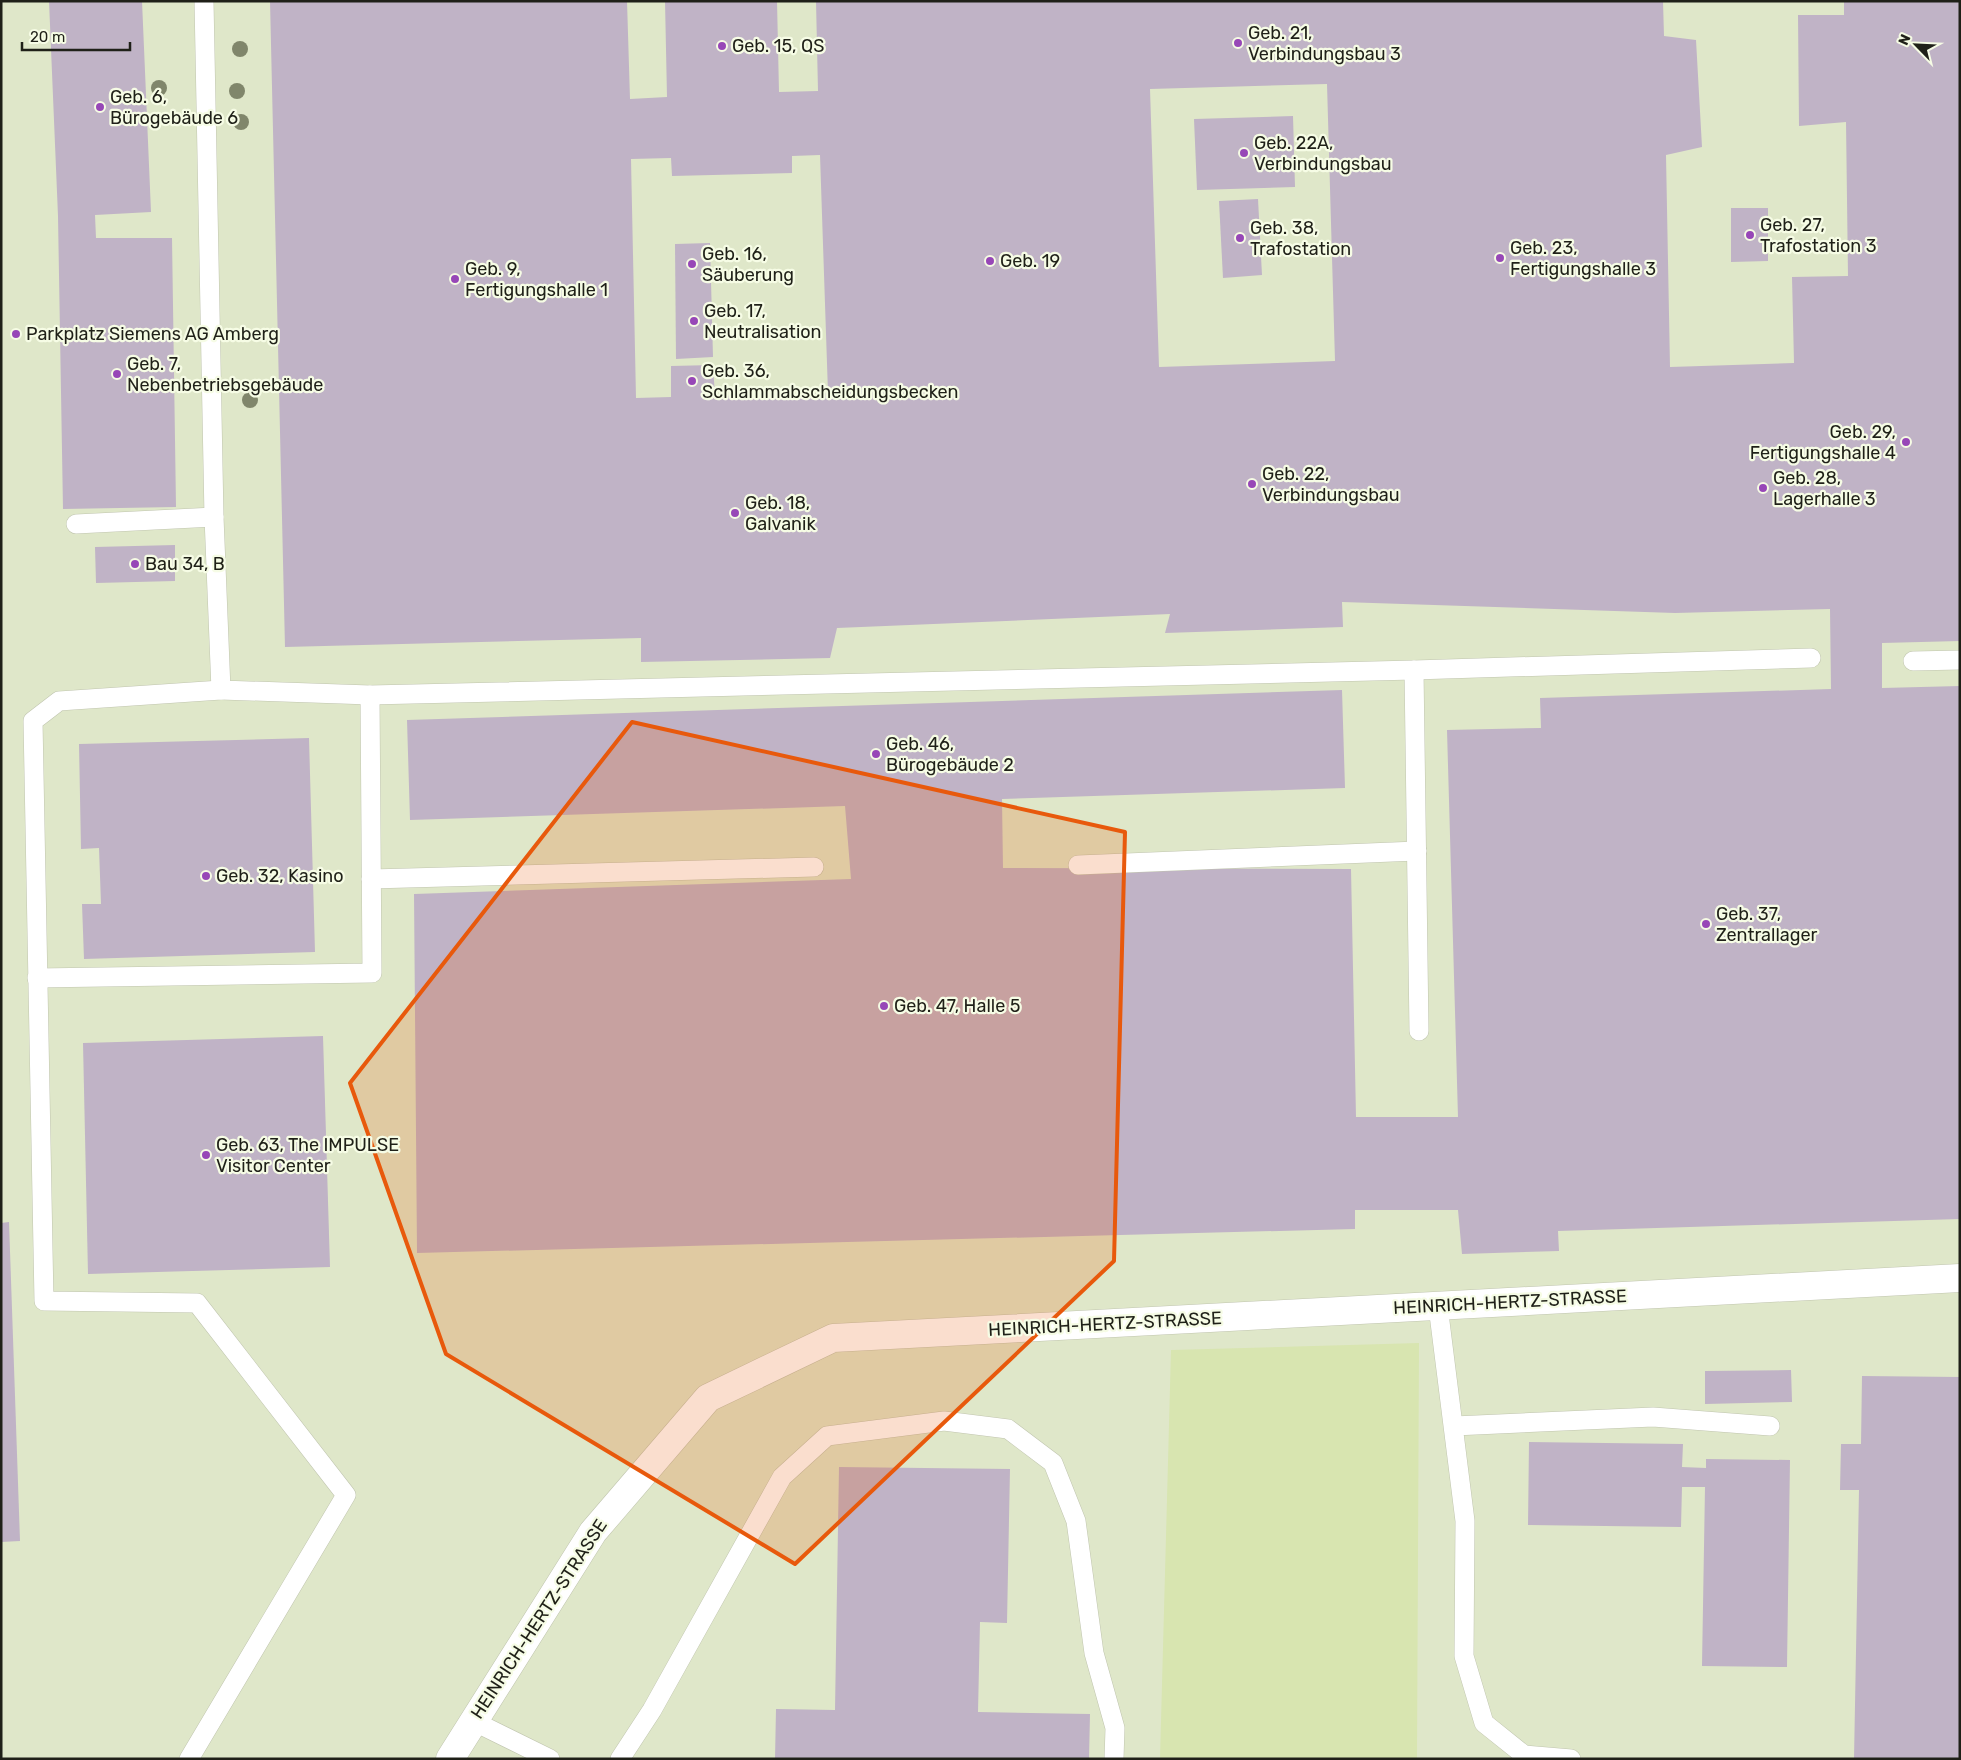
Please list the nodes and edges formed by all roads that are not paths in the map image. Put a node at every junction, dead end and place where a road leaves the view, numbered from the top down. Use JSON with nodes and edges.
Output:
{"nodes":[{"id":1,"x":204,"y":1,"type":"edge"},
{"id":2,"x":214,"y":517,"type":"junction"},
{"id":3,"x":76,"y":524,"type":"dead end"},
{"id":4,"x":1811,"y":658,"type":"dead end"},
{"id":5,"x":1960,"y":660,"type":"edge"},
{"id":6,"x":1913,"y":661,"type":"dead end"},
{"id":7,"x":1414,"y":670,"type":"junction"},
{"id":8,"x":221,"y":690,"type":"junction"},
{"id":9,"x":370,"y":695,"type":"junction"},
{"id":10,"x":1416,"y":851,"type":"junction"},
{"id":11,"x":1078,"y":865,"type":"dead end"},
{"id":12,"x":814,"y":867,"type":"dead end"},
{"id":13,"x":371,"y":879,"type":"junction"},
{"id":14,"x":37,"y":978,"type":"junction"},
{"id":15,"x":1419,"y":1031,"type":"dead end"},
{"id":16,"x":1960,"y":1278,"type":"edge"},
{"id":17,"x":1438,"y":1306,"type":"junction"},
{"id":18,"x":1454,"y":1426,"type":"junction"},
{"id":19,"x":1770,"y":1426,"type":"dead end"},
{"id":20,"x":473,"y":1721,"type":"junction"},
{"id":21,"x":189,"y":1759,"type":"edge"},
{"id":22,"x":450,"y":1759,"type":"edge"},
{"id":23,"x":550,"y":1759,"type":"edge"},
{"id":24,"x":620,"y":1759,"type":"edge"},
{"id":25,"x":1114,"y":1759,"type":"edge"},
{"id":26,"x":1571,"y":1759,"type":"edge"}],
"edges":[{"from":1,"to":2,"type":"lane"},
{"from":2,"to":3,"type":"lane"},
{"from":2,"to":8,"type":"lane"},
{"from":4,"to":7,"type":"lane"},
{"from":5,"to":6,"type":"lane"},
{"from":7,"to":9,"type":"lane"},
{"from":7,"to":10,"type":"lane"},
{"from":8,"to":9,"type":"lane"},
{"from":8,"to":14,"type":"lane"},
{"from":9,"to":13,"type":"lane"},
{"from":10,"to":11,"type":"lane"},
{"from":10,"to":15,"type":"lane"},
{"from":12,"to":13,"type":"lane"},
{"from":13,"to":14,"type":"lane"},
{"from":14,"to":21,"type":"lane"},
{"from":16,"to":17,"type":"street","name":"HEINRICH-HERTZ-STRASSE"},
{"from":17,"to":18,"type":"lane"},
{"from":17,"to":20,"type":"street","name":"HEINRICH-HERTZ-STRASSE"},
{"from":18,"to":19,"type":"lane"},
{"from":18,"to":26,"type":"lane"},
{"from":20,"to":22,"type":"street","name":"HEINRICH-HERTZ-STRASSE"},
{"from":20,"to":23,"type":"lane"},
{"from":24,"to":25,"type":"lane"}]}
